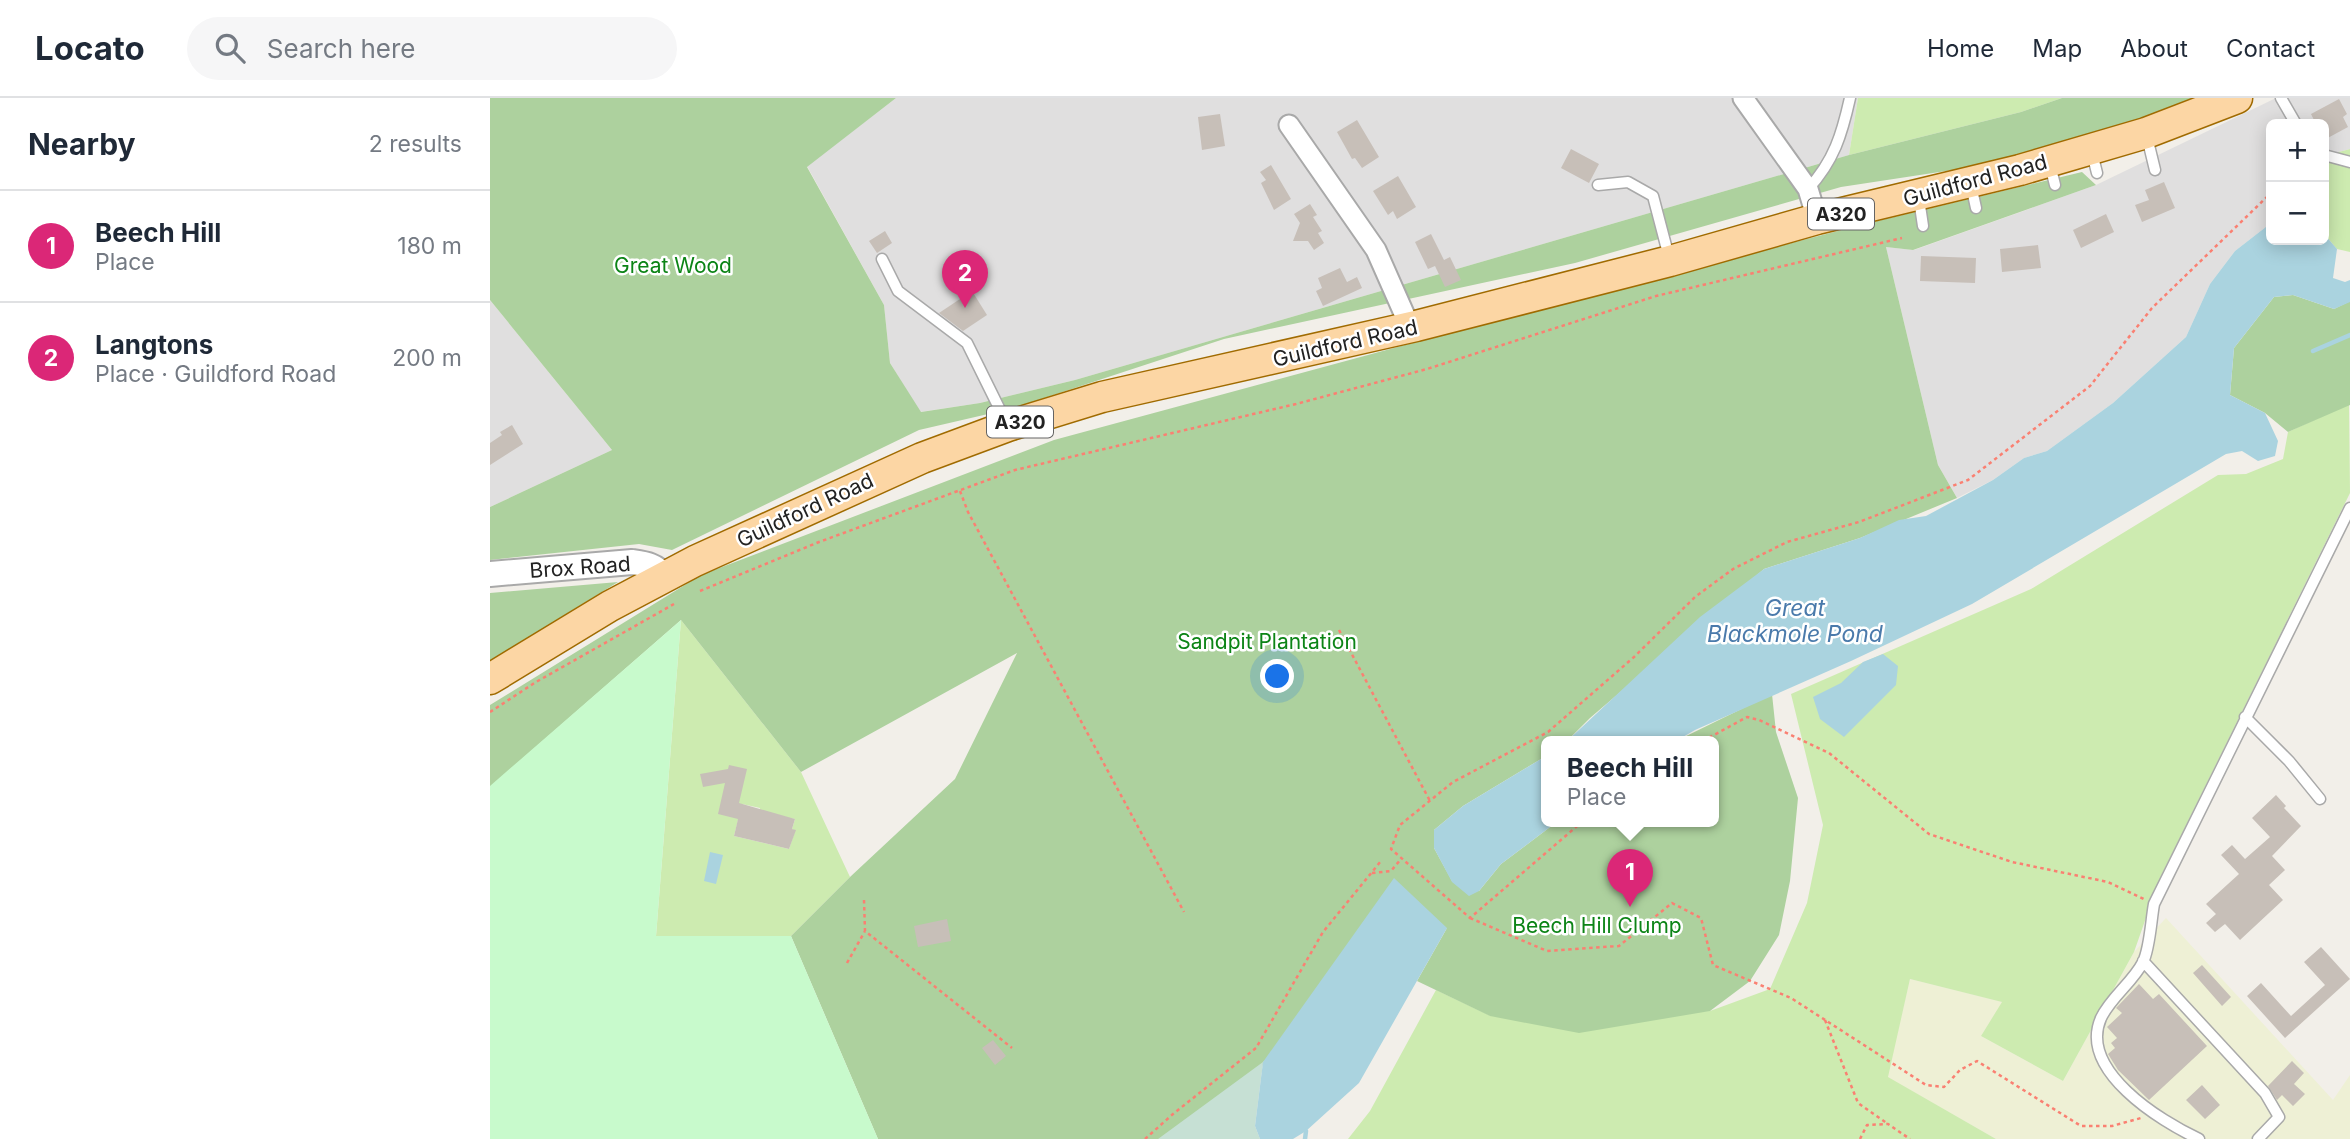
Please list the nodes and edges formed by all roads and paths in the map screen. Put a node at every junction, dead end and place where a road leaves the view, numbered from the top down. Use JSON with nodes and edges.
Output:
{"nodes":[{"id":1,"x":1742,"y":98,"type":"edge"},
{"id":2,"x":1850,"y":98,"type":"edge"},
{"id":3,"x":2237,"y":98,"type":"edge"},
{"id":4,"x":2281,"y":98,"type":"edge"},
{"id":5,"x":2292,"y":119,"type":"edge"},
{"id":6,"x":1289,"y":125,"type":"dead end"},
{"id":7,"x":2146,"y":133,"type":"junction"},
{"id":8,"x":2329,"y":156,"type":"edge"},
{"id":9,"x":2350,"y":162,"type":"edge"},
{"id":10,"x":2155,"y":170,"type":"dead end"},
{"id":11,"x":1598,"y":185,"type":"dead end"},
{"id":12,"x":1808,"y":188,"type":"junction"},
{"id":13,"x":1919,"y":195,"type":"junction"},
{"id":14,"x":2266,"y":198,"type":"edge"},
{"id":15,"x":1817,"y":219,"type":"junction"},
{"id":16,"x":1923,"y":226,"type":"dead end"},
{"id":17,"x":1902,"y":237,"type":"dead end"},
{"id":18,"x":882,"y":259,"type":"dead end"},
{"id":19,"x":1670,"y":261,"type":"junction"},
{"id":20,"x":1410,"y":327,"type":"junction"},
{"id":21,"x":1008,"y":426,"type":"junction"},
{"id":22,"x":960,"y":491,"type":"junction"},
{"id":23,"x":2350,"y":508,"type":"edge"},
{"id":24,"x":490,"y":574,"type":"edge"},
{"id":25,"x":669,"y":590,"type":"junction"},
{"id":26,"x":700,"y":591,"type":"dead end"},
{"id":27,"x":1339,"y":630,"type":"dead end"},
{"id":28,"x":490,"y":679,"type":"edge"},
{"id":29,"x":490,"y":712,"type":"edge"},
{"id":30,"x":2245,"y":717,"type":"junction"},
{"id":31,"x":1712,"y":736,"type":"edge"},
{"id":32,"x":2320,"y":799,"type":"dead end"},
{"id":33,"x":1430,"y":801,"type":"junction"},
{"id":34,"x":1576,"y":827,"type":"edge"},
{"id":35,"x":1401,"y":859,"type":"junction"},
{"id":36,"x":1381,"y":861,"type":"dead end"},
{"id":37,"x":1371,"y":873,"type":"junction"},
{"id":38,"x":864,"y":900,"type":"dead end"},
{"id":39,"x":2154,"y":904,"type":"junction"},
{"id":40,"x":1184,"y":912,"type":"dead end"},
{"id":41,"x":1470,"y":918,"type":"junction"},
{"id":42,"x":865,"y":931,"type":"junction"},
{"id":43,"x":2143,"y":961,"type":"junction"},
{"id":44,"x":847,"y":962,"type":"dead end"},
{"id":45,"x":1825,"y":1020,"type":"junction"},
{"id":46,"x":1012,"y":1048,"type":"dead end"},
{"id":47,"x":2154,"y":1113,"type":"junction"},
{"id":48,"x":1888,"y":1124,"type":"junction"},
{"id":49,"x":1145,"y":1139,"type":"edge"},
{"id":50,"x":1860,"y":1139,"type":"edge"},
{"id":51,"x":1910,"y":1139,"type":"edge"},
{"id":52,"x":2199,"y":1139,"type":"edge"},
{"id":53,"x":2258,"y":1139,"type":"edge"}],
"edges":[{"from":1,"to":12,"type":"street"},
{"from":2,"to":12,"type":"lane"},
{"from":3,"to":7,"type":"main road","name":"Guildford Road","number":"A320"},
{"from":4,"to":5,"type":"lane"},
{"from":6,"to":20,"type":"street"},
{"from":7,"to":10,"type":"lane"},
{"from":7,"to":13,"type":"main road","name":"Guildford Road","number":"A320"},
{"from":8,"to":9,"type":"lane"},
{"from":11,"to":19,"type":"lane"},
{"from":12,"to":15,"type":"street"},
{"from":13,"to":15,"type":"main road","name":"Guildford Road","number":"A320"},
{"from":13,"to":16,"type":"lane"},
{"from":14,"to":33,"type":"path"},
{"from":15,"to":19,"type":"main road","name":"Guildford Road","number":"A320"},
{"from":17,"to":22,"type":"path","name":"Guildford Road"},
{"from":18,"to":21,"type":"lane"},
{"from":19,"to":20,"type":"main road","name":"Guildford Road","number":"A320"},
{"from":20,"to":21,"type":"main road","name":"Guildford Road","number":"A320"},
{"from":21,"to":25,"type":"main road","name":"Guildford Road","number":"A320"},
{"from":22,"to":26,"type":"path","name":"Guildford Road"},
{"from":22,"to":40,"type":"path"},
{"from":23,"to":30,"type":"lane"},
{"from":24,"to":25,"type":"street","name":"Brox Road"},
{"from":25,"to":28,"type":"main road","name":"Guildford Road","number":"A320"},
{"from":25,"to":29,"type":"path"},
{"from":27,"to":33,"type":"path"},
{"from":30,"to":32,"type":"lane"},
{"from":30,"to":39,"type":"lane"},
{"from":31,"to":39,"type":"path"},
{"from":33,"to":35,"type":"path"},
{"from":34,"to":41,"type":"path"},
{"from":35,"to":37,"type":"path"},
{"from":35,"to":41,"type":"path"},
{"from":36,"to":37,"type":"path"},
{"from":37,"to":49,"type":"path"},
{"from":38,"to":42,"type":"path"},
{"from":39,"to":43,"type":"lane"},
{"from":41,"to":45,"type":"path"},
{"from":42,"to":44,"type":"path"},
{"from":42,"to":46,"type":"path"},
{"from":43,"to":47,"type":"lane"},
{"from":43,"to":53,"type":"lane"},
{"from":45,"to":47,"type":"path"},
{"from":45,"to":48,"type":"path"},
{"from":47,"to":52,"type":"lane"},
{"from":48,"to":50,"type":"path"},
{"from":48,"to":51,"type":"path"}]}
